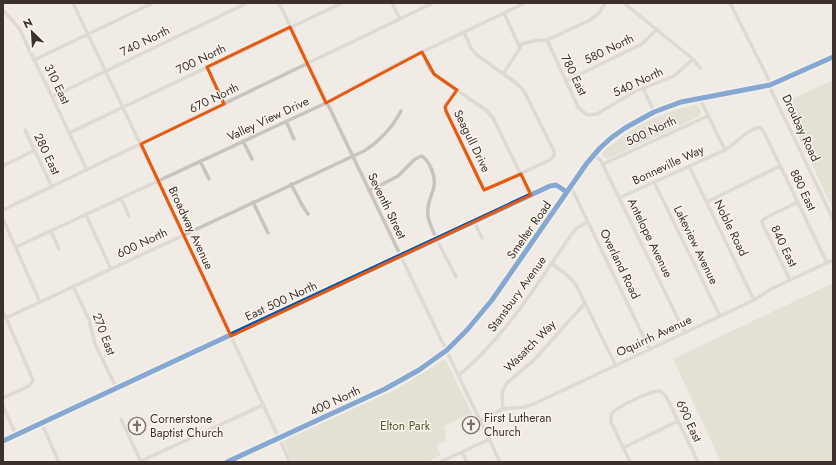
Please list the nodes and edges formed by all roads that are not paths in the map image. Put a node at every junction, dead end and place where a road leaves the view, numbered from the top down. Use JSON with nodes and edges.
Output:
{"nodes":[{"id":1,"x":73,"y":3,"type":"edge"},
{"id":2,"x":153,"y":3,"type":"edge"},
{"id":3,"x":247,"y":3,"type":"edge"},
{"id":4,"x":278,"y":3,"type":"edge"},
{"id":5,"x":342,"y":3,"type":"edge"},
{"id":6,"x":392,"y":3,"type":"edge"},
{"id":7,"x":433,"y":3,"type":"edge"},
{"id":8,"x":525,"y":3,"type":"edge"},
{"id":9,"x":605,"y":3,"type":"edge"},
{"id":10,"x":624,"y":3,"type":"edge"},
{"id":11,"x":730,"y":3,"type":"edge"},
{"id":12,"x":3,"y":10,"type":"edge"},
{"id":13,"x":504,"y":13,"type":"junction"},
{"id":14,"x":400,"y":19,"type":"junction"},
{"id":15,"x":290,"y":27,"type":"junction"},
{"id":16,"x":657,"y":29,"type":"junction"},
{"id":17,"x":464,"y":32,"type":"junction"},
{"id":18,"x":88,"y":34,"type":"junction"},
{"id":19,"x":547,"y":40,"type":"junction"},
{"id":20,"x":519,"y":45,"type":"junction"},
{"id":21,"x":422,"y":52,"type":"junction"},
{"id":22,"x":833,"y":57,"type":"edge"},
{"id":23,"x":693,"y":59,"type":"junction"},
{"id":24,"x":34,"y":60,"type":"junction"},
{"id":25,"x":308,"y":64,"type":"junction"},
{"id":26,"x":206,"y":67,"type":"junction"},
{"id":27,"x":700,"y":68,"type":"dead end"},
{"id":28,"x":105,"y":71,"type":"junction"},
{"id":29,"x":503,"y":74,"type":"junction"},
{"id":30,"x":566,"y":82,"type":"junction"},
{"id":31,"x":770,"y":85,"type":"junction"},
{"id":32,"x":643,"y":88,"type":"junction"},
{"id":33,"x":457,"y":90,"type":"junction"},
{"id":34,"x":52,"y":97,"type":"junction"},
{"id":35,"x":700,"y":99,"type":"junction"},
{"id":36,"x":326,"y":103,"type":"junction"},
{"id":37,"x":224,"y":104,"type":"junction"},
{"id":38,"x":123,"y":107,"type":"junction"},
{"id":39,"x":401,"y":111,"type":"dead end"},
{"id":40,"x":654,"y":112,"type":"junction"},
{"id":41,"x":587,"y":115,"type":"joint"},
{"id":42,"x":708,"y":116,"type":"junction"},
{"id":43,"x":286,"y":121,"type":"junction"},
{"id":44,"x":760,"y":127,"type":"joint"},
{"id":45,"x":25,"y":130,"type":"dead end"},
{"id":46,"x":69,"y":133,"type":"junction"},
{"id":47,"x":294,"y":139,"type":"dead end"},
{"id":48,"x":243,"y":141,"type":"junction"},
{"id":49,"x":141,"y":144,"type":"junction"},
{"id":50,"x":34,"y":150,"type":"junction"},
{"id":51,"x":725,"y":150,"type":"junction"},
{"id":52,"x":594,"y":154,"type":"junction"},
{"id":53,"x":352,"y":156,"type":"junction"},
{"id":54,"x":252,"y":159,"type":"dead end"},
{"id":55,"x":200,"y":161,"type":"junction"},
{"id":56,"x":603,"y":164,"type":"junction"},
{"id":57,"x":3,"y":166,"type":"edge"},
{"id":58,"x":689,"y":166,"type":"junction"},
{"id":59,"x":780,"y":166,"type":"junction"},
{"id":60,"x":87,"y":170,"type":"junction"},
{"id":61,"x":521,"y":174,"type":"junction"},
{"id":62,"x":209,"y":179,"type":"dead end"},
{"id":63,"x":158,"y":181,"type":"junction"},
{"id":64,"x":654,"y":182,"type":"junction"},
{"id":65,"x":292,"y":184,"type":"junction"},
{"id":66,"x":52,"y":187,"type":"junction"},
{"id":67,"x":571,"y":187,"type":"junction"},
{"id":68,"x":369,"y":191,"type":"junction"},
{"id":69,"x":567,"y":192,"type":"junction"},
{"id":70,"x":531,"y":195,"type":"junction"},
{"id":71,"x":121,"y":198,"type":"junction"},
{"id":72,"x":619,"y":198,"type":"junction"},
{"id":73,"x":253,"y":202,"type":"junction"},
{"id":74,"x":707,"y":202,"type":"junction"},
{"id":75,"x":798,"y":202,"type":"junction"},
{"id":76,"x":3,"y":210,"type":"edge"},
{"id":77,"x":308,"y":214,"type":"dead end"},
{"id":78,"x":86,"y":215,"type":"junction"},
{"id":79,"x":129,"y":216,"type":"dead end"},
{"id":80,"x":3,"y":219,"type":"edge"},
{"id":81,"x":833,"y":219,"type":"edge"},
{"id":82,"x":474,"y":222,"type":"junction"},
{"id":83,"x":588,"y":222,"type":"junction"},
{"id":84,"x":51,"y":231,"type":"junction"},
{"id":85,"x":268,"y":233,"type":"dead end"},
{"id":86,"x":184,"y":235,"type":"junction"},
{"id":87,"x":482,"y":238,"type":"dead end"},
{"id":88,"x":438,"y":239,"type":"junction"},
{"id":89,"x":16,"y":248,"type":"junction"},
{"id":90,"x":59,"y":249,"type":"dead end"},
{"id":91,"x":401,"y":256,"type":"junction"},
{"id":92,"x":833,"y":260,"type":"edge"},
{"id":93,"x":827,"y":262,"type":"junction"},
{"id":94,"x":551,"y":263,"type":"junction"},
{"id":95,"x":111,"y":269,"type":"junction"},
{"id":96,"x":456,"y":276,"type":"dead end"},
{"id":97,"x":790,"y":280,"type":"junction"},
{"id":98,"x":73,"y":286,"type":"junction"},
{"id":99,"x":754,"y":300,"type":"junction"},
{"id":100,"x":40,"y":302,"type":"junction"},
{"id":101,"x":585,"y":304,"type":"junction"},
{"id":102,"x":3,"y":311,"type":"edge"},
{"id":103,"x":720,"y":316,"type":"junction"},
{"id":104,"x":6,"y":318,"type":"junction"},
{"id":105,"x":685,"y":333,"type":"junction"},
{"id":106,"x":231,"y":336,"type":"junction"},
{"id":107,"x":447,"y":350,"type":"junction"},
{"id":108,"x":650,"y":350,"type":"junction"},
{"id":109,"x":616,"y":366,"type":"junction"},
{"id":110,"x":459,"y":375,"type":"junction"},
{"id":111,"x":117,"y":389,"type":"junction"},
{"id":112,"x":3,"y":398,"type":"edge"},
{"id":113,"x":263,"y":405,"type":"junction"},
{"id":114,"x":3,"y":406,"type":"edge"},
{"id":115,"x":503,"y":409,"type":"junction"},
{"id":116,"x":121,"y":419,"type":"dead end"},
{"id":117,"x":481,"y":420,"type":"junction"},
{"id":118,"x":678,"y":421,"type":"junction"},
{"id":119,"x":42,"y":424,"type":"junction"},
{"id":120,"x":16,"y":435,"type":"junction"},
{"id":121,"x":279,"y":438,"type":"junction"},
{"id":122,"x":490,"y":439,"type":"junction"},
{"id":123,"x":3,"y":441,"type":"edge"},
{"id":124,"x":623,"y":448,"type":"junction"},
{"id":125,"x":462,"y":452,"type":"junction"},
{"id":126,"x":697,"y":461,"type":"edge"},
{"id":127,"x":59,"y":462,"type":"edge"},
{"id":128,"x":141,"y":462,"type":"edge"},
{"id":129,"x":227,"y":462,"type":"edge"},
{"id":130,"x":290,"y":462,"type":"edge"},
{"id":131,"x":440,"y":462,"type":"edge"},
{"id":132,"x":467,"y":462,"type":"edge"},
{"id":133,"x":500,"y":462,"type":"edge"},
{"id":134,"x":630,"y":462,"type":"edge"},
{"id":135,"x":691,"y":462,"type":"edge"}],
"edges":[{"from":1,"to":18,"type":"street","name":"Broadway Avenue"},
{"from":2,"to":18,"type":"street"},
{"from":3,"to":28,"type":"street","name":"740 North"},
{"from":4,"to":15,"type":"street","name":"Seventh Street"},
{"from":5,"to":15,"type":"street","name":"700 North"},
{"from":6,"to":14,"type":"street"},
{"from":7,"to":14,"type":"street","name":"670 North"},
{"from":8,"to":13,"type":"street","name":"Valley View Drive"},
{"from":9,"to":19,"type":"street"},
{"from":10,"to":16,"type":"street"},
{"from":11,"to":31,"type":"street","name":"Droubay Road"},
{"from":12,"to":24,"type":"street","name":"310 East"},
{"from":13,"to":17,"type":"street","name":"Valley View Drive"},
{"from":13,"to":20,"type":"street"},
{"from":14,"to":25,"type":"street","name":"670 North"},
{"from":15,"to":25,"type":"street","name":"Seventh Street"},
{"from":15,"to":26,"type":"street","name":"700 North"},
{"from":16,"to":23,"type":"street"},
{"from":16,"to":30,"type":"street","name":"580 North"},
{"from":17,"to":21,"type":"street","name":"Valley View Drive"},
{"from":17,"to":29,"type":"street"},
{"from":18,"to":24,"type":"street"},
{"from":18,"to":28,"type":"street","name":"Broadway Avenue"},
{"from":19,"to":20,"type":"street"},
{"from":19,"to":30,"type":"street","name":"780 East"},
{"from":20,"to":29,"type":"street"},
{"from":21,"to":33,"type":"street"},
{"from":21,"to":36,"type":"street","name":"Valley View Drive"},
{"from":22,"to":31,"type":"street","name":"Smelter Road"},
{"from":23,"to":27,"type":"street"},
{"from":23,"to":32,"type":"street","name":"540 North"},
{"from":24,"to":34,"type":"street","name":"310 East"},
{"from":25,"to":36,"type":"street","name":"Seventh Street"},
{"from":25,"to":37,"type":"street","name":"670 North"},
{"from":26,"to":37,"type":"street"},
{"from":26,"to":38,"type":"street","name":"700 North"},
{"from":28,"to":34,"type":"street","name":"740 North"},
{"from":28,"to":38,"type":"street","name":"Broadway Avenue"},
{"from":29,"to":61,"type":"street"},
{"from":30,"to":41,"type":"street","name":"780 East"},
{"from":31,"to":35,"type":"street","name":"Smelter Road"},
{"from":31,"to":81,"type":"street","name":"Droubay Road"},
{"from":32,"to":40,"type":"street"},
{"from":32,"to":41,"type":"street","name":"540 North"},
{"from":33,"to":61,"type":"street"},
{"from":33,"to":61,"type":"street","name":"Seagull Drive"},
{"from":34,"to":46,"type":"street","name":"310 East"},
{"from":35,"to":40,"type":"street","name":"Smelter Road"},
{"from":35,"to":42,"type":"street"},
{"from":36,"to":43,"type":"street","name":"Valley View Drive"},
{"from":36,"to":53,"type":"street","name":"Seventh Street"},
{"from":37,"to":49,"type":"street","name":"670 North"},
{"from":38,"to":46,"type":"street","name":"700 North"},
{"from":38,"to":49,"type":"street","name":"Broadway Avenue"},
{"from":39,"to":53,"type":"street","name":"600 North"},
{"from":40,"to":52,"type":"street","name":"Smelter Road"},
{"from":42,"to":51,"type":"street"},
{"from":42,"to":56,"type":"street","name":"500 North"},
{"from":43,"to":47,"type":"street"},
{"from":43,"to":48,"type":"street","name":"Valley View Drive"},
{"from":44,"to":51,"type":"street","name":"Bonneville Way"},
{"from":44,"to":59,"type":"street","name":"880 East"},
{"from":45,"to":50,"type":"street","name":"280 East"},
{"from":46,"to":60,"type":"street","name":"310 East"},
{"from":48,"to":54,"type":"street"},
{"from":48,"to":55,"type":"street","name":"Valley View Drive"},
{"from":49,"to":60,"type":"street","name":"670 North"},
{"from":49,"to":63,"type":"street","name":"Broadway Avenue"},
{"from":50,"to":57,"type":"street"},
{"from":50,"to":66,"type":"street","name":"280 East"},
{"from":51,"to":58,"type":"street","name":"Bonneville Way"},
{"from":52,"to":56,"type":"street","name":"Antelope Avenue"},
{"from":52,"to":67,"type":"street","name":"Smelter Road"},
{"from":53,"to":65,"type":"street","name":"600 North"},
{"from":53,"to":68,"type":"street","name":"Seventh Street"},
{"from":55,"to":62,"type":"street"},
{"from":55,"to":63,"type":"street","name":"Valley View Drive"},
{"from":56,"to":72,"type":"street","name":"Antelope Avenue"},
{"from":58,"to":64,"type":"street","name":"Bonneville Way"},
{"from":58,"to":74,"type":"street","name":"Noble Road"},
{"from":59,"to":74,"type":"street"},
{"from":59,"to":75,"type":"street","name":"880 East"},
{"from":60,"to":66,"type":"street","name":"670 North"},
{"from":61,"to":70,"type":"street"},
{"from":63,"to":71,"type":"street","name":"Valley View Drive"},
{"from":63,"to":86,"type":"street","name":"Broadway Avenue"},
{"from":64,"to":72,"type":"street","name":"Bonneville Way"},
{"from":64,"to":103,"type":"street","name":"Lakeview Avenue"},
{"from":65,"to":73,"type":"street","name":"600 North"},
{"from":65,"to":77,"type":"street"},
{"from":66,"to":76,"type":"street","name":"670 North"},
{"from":67,"to":69,"type":"street","name":"Smelter Road"},
{"from":67,"to":83,"type":"street","name":"Overland Road"},
{"from":68,"to":88,"type":"street"},
{"from":68,"to":91,"type":"street","name":"Seventh Street"},
{"from":69,"to":70,"type":"street","name":"East 500 North"},
{"from":69,"to":107,"type":"street","name":"Smelter Road"},
{"from":70,"to":82,"type":"street","name":"East 500 North"},
{"from":71,"to":78,"type":"street","name":"Valley View Drive"},
{"from":71,"to":79,"type":"street"},
{"from":72,"to":105,"type":"street","name":"Antelope Avenue"},
{"from":73,"to":85,"type":"street"},
{"from":73,"to":86,"type":"street","name":"600 North"},
{"from":74,"to":99,"type":"street","name":"Noble Road"},
{"from":75,"to":93,"type":"street","name":"880 East"},
{"from":75,"to":97,"type":"street","name":"840 East"},
{"from":78,"to":84,"type":"street","name":"Valley View Drive"},
{"from":78,"to":95,"type":"street"},
{"from":80,"to":89,"type":"street"},
{"from":82,"to":87,"type":"street"},
{"from":82,"to":88,"type":"street","name":"East 500 North"},
{"from":83,"to":94,"type":"street","name":"Stansbury Avenue"},
{"from":83,"to":108,"type":"street","name":"Overland Road"},
{"from":84,"to":89,"type":"street","name":"Valley View Drive"},
{"from":84,"to":90,"type":"street"},
{"from":86,"to":95,"type":"street","name":"600 North"},
{"from":86,"to":106,"type":"street","name":"Broadway Avenue"},
{"from":88,"to":91,"type":"street","name":"East 500 North"},
{"from":88,"to":96,"type":"street"},
{"from":89,"to":100,"type":"street"},
{"from":91,"to":106,"type":"street","name":"East 500 North"},
{"from":91,"to":107,"type":"street","name":"Seventh Street"},
{"from":92,"to":93,"type":"street","name":"Oquirrh Avenue"},
{"from":93,"to":97,"type":"street","name":"Oquirrh Avenue"},
{"from":94,"to":101,"type":"street"},
{"from":94,"to":110,"type":"street","name":"Stansbury Avenue"},
{"from":95,"to":98,"type":"street","name":"600 North"},
{"from":97,"to":99,"type":"street","name":"Oquirrh Avenue"},
{"from":98,"to":100,"type":"street","name":"600 North"},
{"from":98,"to":111,"type":"street","name":"270 East"},
{"from":99,"to":103,"type":"street","name":"Oquirrh Avenue"},
{"from":100,"to":104,"type":"street","name":"600 North"},
{"from":101,"to":109,"type":"street"},
{"from":101,"to":115,"type":"street","name":"Wasatch Way"},
{"from":102,"to":104,"type":"street"},
{"from":103,"to":105,"type":"street","name":"Oquirrh Avenue"},
{"from":104,"to":112,"type":"street"},
{"from":105,"to":108,"type":"street","name":"Oquirrh Avenue"},
{"from":106,"to":111,"type":"street","name":"East 500 North"},
{"from":106,"to":113,"type":"street","name":"Broadway Avenue"},
{"from":107,"to":110,"type":"street","name":"Seventh Street"},
{"from":107,"to":121,"type":"street","name":"400 North"},
{"from":108,"to":109,"type":"street","name":"Oquirrh Avenue"},
{"from":109,"to":115,"type":"street","name":"Oquirrh Avenue"},
{"from":110,"to":117,"type":"street","name":"Seventh Street"},
{"from":111,"to":119,"type":"street","name":"East 500 North"},
{"from":113,"to":121,"type":"street","name":"Broadway Avenue"},
{"from":113,"to":128,"type":"street"},
{"from":114,"to":120,"type":"street"},
{"from":115,"to":117,"type":"street","name":"Oquirrh Avenue"},
{"from":116,"to":128,"type":"street"},
{"from":117,"to":122,"type":"street","name":"Seventh Street"},
{"from":118,"to":124,"type":"street"},
{"from":118,"to":124,"type":"street","name":"690 East"},
{"from":118,"to":126,"type":"street","name":"690 East"},
{"from":119,"to":120,"type":"street","name":"East 500 North"},
{"from":119,"to":127,"type":"street"},
{"from":120,"to":123,"type":"street","name":"East 500 North"},
{"from":121,"to":129,"type":"street","name":"400 North"},
{"from":121,"to":130,"type":"street","name":"Broadway Avenue"},
{"from":122,"to":125,"type":"street"},
{"from":122,"to":133,"type":"street","name":"Seventh Street"},
{"from":124,"to":134,"type":"street"},
{"from":125,"to":131,"type":"street"},
{"from":125,"to":132,"type":"street"},
{"from":126,"to":135,"type":"street"}]}
